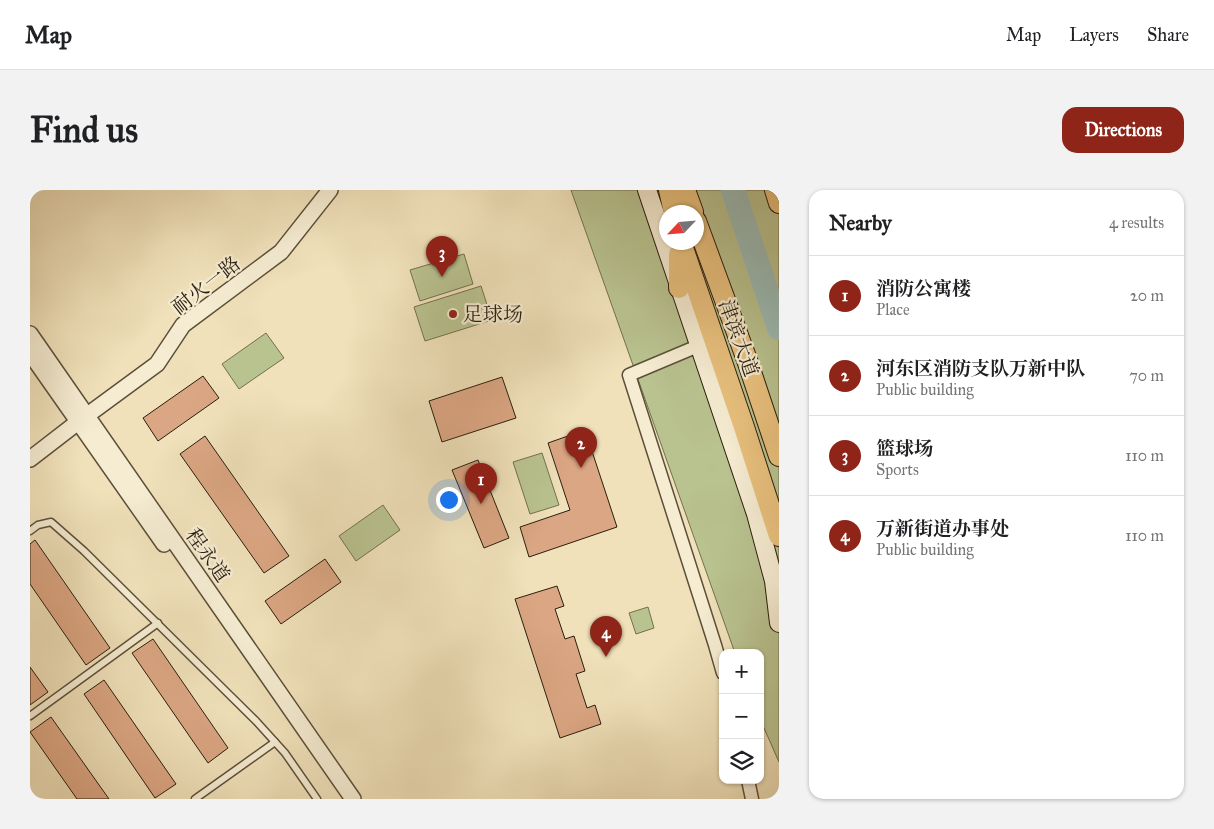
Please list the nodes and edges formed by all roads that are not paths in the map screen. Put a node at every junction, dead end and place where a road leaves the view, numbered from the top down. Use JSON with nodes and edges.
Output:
{"nodes":[{"id":1,"x":330,"y":190,"type":"edge"},
{"id":2,"x":647,"y":190,"type":"edge"},
{"id":3,"x":669,"y":190,"type":"edge"},
{"id":4,"x":685,"y":190,"type":"edge"},
{"id":5,"x":775,"y":190,"type":"edge"},
{"id":6,"x":779,"y":204,"type":"edge"},
{"id":7,"x":672,"y":205,"type":"edge"},
{"id":8,"x":690,"y":205,"type":"edge"},
{"id":9,"x":704,"y":243,"type":"edge"},
{"id":10,"x":680,"y":250,"type":"edge"},
{"id":11,"x":683,"y":250,"type":"edge"},
{"id":12,"x":679,"y":288,"type":"junction"},
{"id":13,"x":30,"y":334,"type":"edge"},
{"id":14,"x":698,"y":346,"type":"junction"},
{"id":15,"x":30,"y":353,"type":"edge"},
{"id":16,"x":82,"y":419,"type":"junction"},
{"id":17,"x":779,"y":456,"type":"edge"},
{"id":18,"x":30,"y":459,"type":"edge"},
{"id":19,"x":30,"y":531,"type":"edge"},
{"id":20,"x":779,"y":536,"type":"edge"},
{"id":21,"x":779,"y":623,"type":"edge"},
{"id":22,"x":158,"y":624,"type":"junction"},
{"id":23,"x":719,"y":660,"type":"edge"},
{"id":24,"x":30,"y":716,"type":"edge"},
{"id":25,"x":275,"y":742,"type":"junction"},
{"id":26,"x":749,"y":784,"type":"edge"},
{"id":27,"x":195,"y":799,"type":"edge"},
{"id":28,"x":317,"y":799,"type":"edge"},
{"id":29,"x":342,"y":799,"type":"edge"},
{"id":30,"x":353,"y":799,"type":"edge"},
{"id":31,"x":752,"y":799,"type":"edge"}],
"edges":[{"from":1,"to":16,"type":"street","name":"耐火一路"},
{"from":2,"to":12,"type":"main road"},
{"from":3,"to":7,"type":"highway"},
{"from":4,"to":8,"type":"highway"},
{"from":5,"to":6,"type":"highway"},
{"from":9,"to":17,"type":"highway","name":"津滨大道"},
{"from":10,"to":12,"type":"highway"},
{"from":11,"to":20,"type":"highway"},
{"from":12,"to":14,"type":"main road"},
{"from":13,"to":16,"type":"street","name":"程永道"},
{"from":14,"to":21,"type":"main road"},
{"from":14,"to":23,"type":"street"},
{"from":15,"to":16,"type":"street","name":"程永道"},
{"from":16,"to":18,"type":"street","name":"耐火一路"},
{"from":16,"to":29,"type":"street","name":"程永道"},
{"from":16,"to":30,"type":"street","name":"程永道"},
{"from":19,"to":22,"type":"lane"},
{"from":22,"to":24,"type":"lane"},
{"from":22,"to":25,"type":"lane"},
{"from":25,"to":27,"type":"lane"},
{"from":25,"to":28,"type":"lane"},
{"from":26,"to":31,"type":"street"}]}
